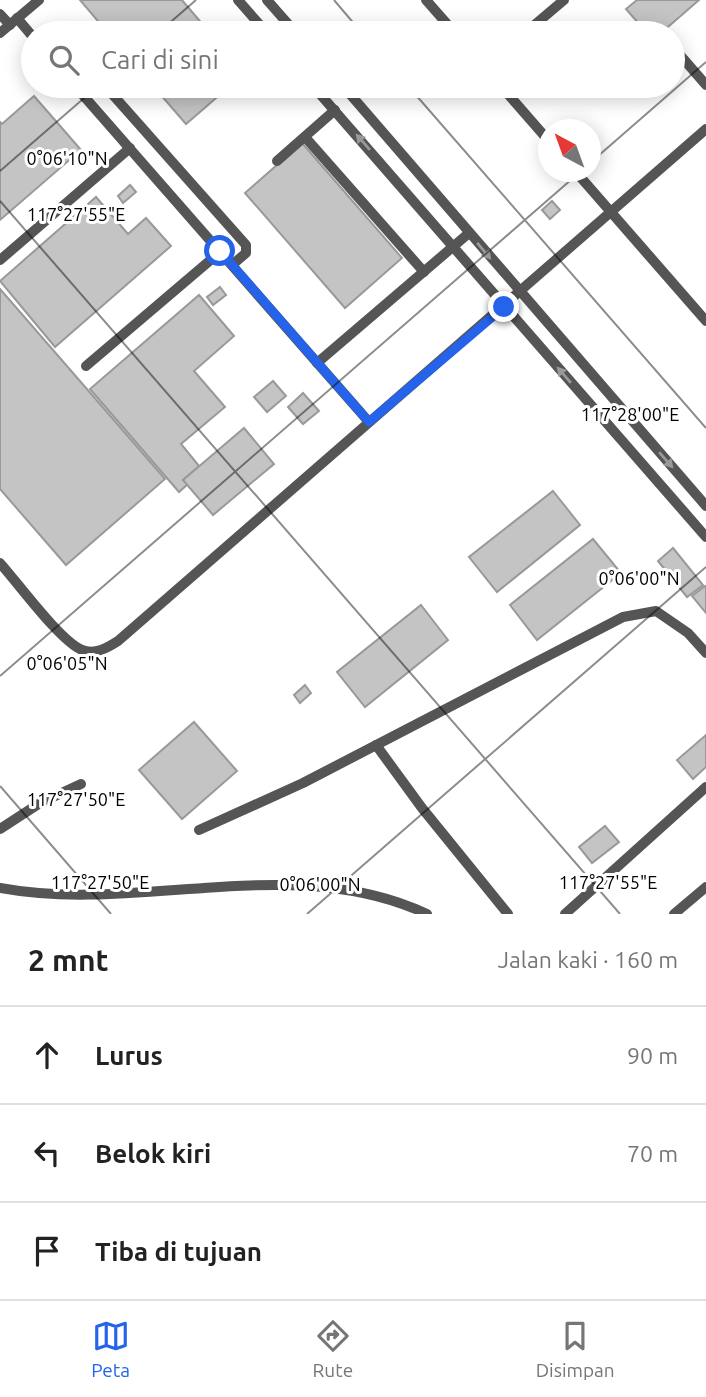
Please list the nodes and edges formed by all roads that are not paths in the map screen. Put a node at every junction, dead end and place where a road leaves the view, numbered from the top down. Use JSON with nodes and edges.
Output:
{"nodes":[{"id":1,"x":38,"y":0,"type":"edge"},
{"id":2,"x":239,"y":0,"type":"edge"},
{"id":3,"x":267,"y":0,"type":"edge"},
{"id":4,"x":426,"y":0,"type":"edge"},
{"id":5,"x":564,"y":0,"type":"edge"},
{"id":6,"x":0,"y":14,"type":"edge"},
{"id":7,"x":257,"y":21,"type":"edge"},
{"id":8,"x":285,"y":21,"type":"edge"},
{"id":9,"x":444,"y":21,"type":"edge"},
{"id":10,"x":539,"y":21,"type":"edge"},
{"id":11,"x":13,"y":22,"type":"junction"},
{"id":12,"x":21,"y":28,"type":"edge"},
{"id":13,"x":0,"y":33,"type":"edge"},
{"id":14,"x":685,"y":61,"type":"edge"},
{"id":15,"x":706,"y":85,"type":"edge"},
{"id":16,"x":86,"y":98,"type":"edge"},
{"id":17,"x":116,"y":98,"type":"edge"},
{"id":18,"x":324,"y":98,"type":"edge"},
{"id":19,"x":353,"y":98,"type":"edge"},
{"id":20,"x":511,"y":98,"type":"edge"},
{"id":21,"x":335,"y":110,"type":"junction"},
{"id":22,"x":706,"y":128,"type":"edge"},
{"id":23,"x":538,"y":129,"type":"edge"},
{"id":24,"x":305,"y":137,"type":"junction"},
{"id":25,"x":130,"y":148,"type":"junction"},
{"id":26,"x":277,"y":161,"type":"dead end"},
{"id":27,"x":585,"y":182,"type":"edge"},
{"id":28,"x":611,"y":212,"type":"junction"},
{"id":29,"x":469,"y":233,"type":"junction"},
{"id":30,"x":452,"y":247,"type":"junction"},
{"id":31,"x":220,"y":251,"type":"junction"},
{"id":32,"x":0,"y":260,"type":"edge"},
{"id":33,"x":232,"y":265,"type":"junction"},
{"id":34,"x":424,"y":272,"type":"junction"},
{"id":35,"x":520,"y":294,"type":"junction"},
{"id":36,"x":504,"y":307,"type":"junction"},
{"id":37,"x":704,"y":314,"type":"edge"},
{"id":38,"x":317,"y":363,"type":"junction"},
{"id":39,"x":86,"y":366,"type":"dead end"},
{"id":40,"x":369,"y":422,"type":"junction"},
{"id":41,"x":706,"y":506,"type":"edge"},
{"id":42,"x":706,"y":537,"type":"edge"},
{"id":43,"x":0,"y":562,"type":"edge"},
{"id":44,"x":706,"y":653,"type":"edge"},
{"id":45,"x":376,"y":745,"type":"junction"},
{"id":46,"x":81,"y":784,"type":"dead end"},
{"id":47,"x":706,"y":787,"type":"edge"},
{"id":48,"x":0,"y":829,"type":"edge"},
{"id":49,"x":199,"y":830,"type":"dead end"},
{"id":50,"x":706,"y":887,"type":"edge"},
{"id":51,"x":0,"y":888,"type":"edge"},
{"id":52,"x":427,"y":914,"type":"edge"},
{"id":53,"x":509,"y":914,"type":"edge"},
{"id":54,"x":565,"y":914,"type":"edge"},
{"id":55,"x":674,"y":914,"type":"edge"}],
"edges":[{"from":1,"to":11,"type":"lane"},
{"from":2,"to":7,"type":"lane"},
{"from":3,"to":8,"type":"lane"},
{"from":4,"to":9,"type":"lane"},
{"from":5,"to":10,"type":"lane"},
{"from":6,"to":11,"type":"lane"},
{"from":11,"to":12,"type":"lane"},
{"from":11,"to":13,"type":"lane"},
{"from":14,"to":15,"type":"lane"},
{"from":16,"to":25,"type":"lane"},
{"from":17,"to":33,"type":"lane"},
{"from":18,"to":21,"type":"lane"},
{"from":19,"to":29,"type":"lane"},
{"from":20,"to":23,"type":"lane"},
{"from":21,"to":24,"type":"lane"},
{"from":30,"to":21,"type":"lane","one_way":true},
{"from":22,"to":28,"type":"lane"},
{"from":24,"to":26,"type":"lane"},
{"from":24,"to":34,"type":"lane"},
{"from":25,"to":31,"type":"lane"},
{"from":25,"to":32,"type":"lane"},
{"from":27,"to":28,"type":"lane"},
{"from":28,"to":35,"type":"lane"},
{"from":28,"to":37,"type":"lane"},
{"from":29,"to":30,"type":"lane"},
{"from":29,"to":35,"type":"lane","one_way":true},
{"from":30,"to":34,"type":"lane"},
{"from":30,"to":36,"type":"lane"},
{"from":31,"to":33,"type":"lane"},
{"from":31,"to":39,"type":"lane"},
{"from":33,"to":38,"type":"lane"},
{"from":34,"to":38,"type":"lane"},
{"from":35,"to":36,"type":"lane"},
{"from":35,"to":41,"type":"lane","one_way":true},
{"from":36,"to":40,"type":"lane"},
{"from":42,"to":36,"type":"lane","one_way":true},
{"from":38,"to":40,"type":"lane"},
{"from":40,"to":43,"type":"lane"},
{"from":44,"to":45,"type":"lane"},
{"from":45,"to":49,"type":"lane"},
{"from":45,"to":53,"type":"lane"},
{"from":46,"to":48,"type":"lane"},
{"from":47,"to":54,"type":"lane"},
{"from":50,"to":55,"type":"lane"},
{"from":51,"to":52,"type":"lane"}]}
